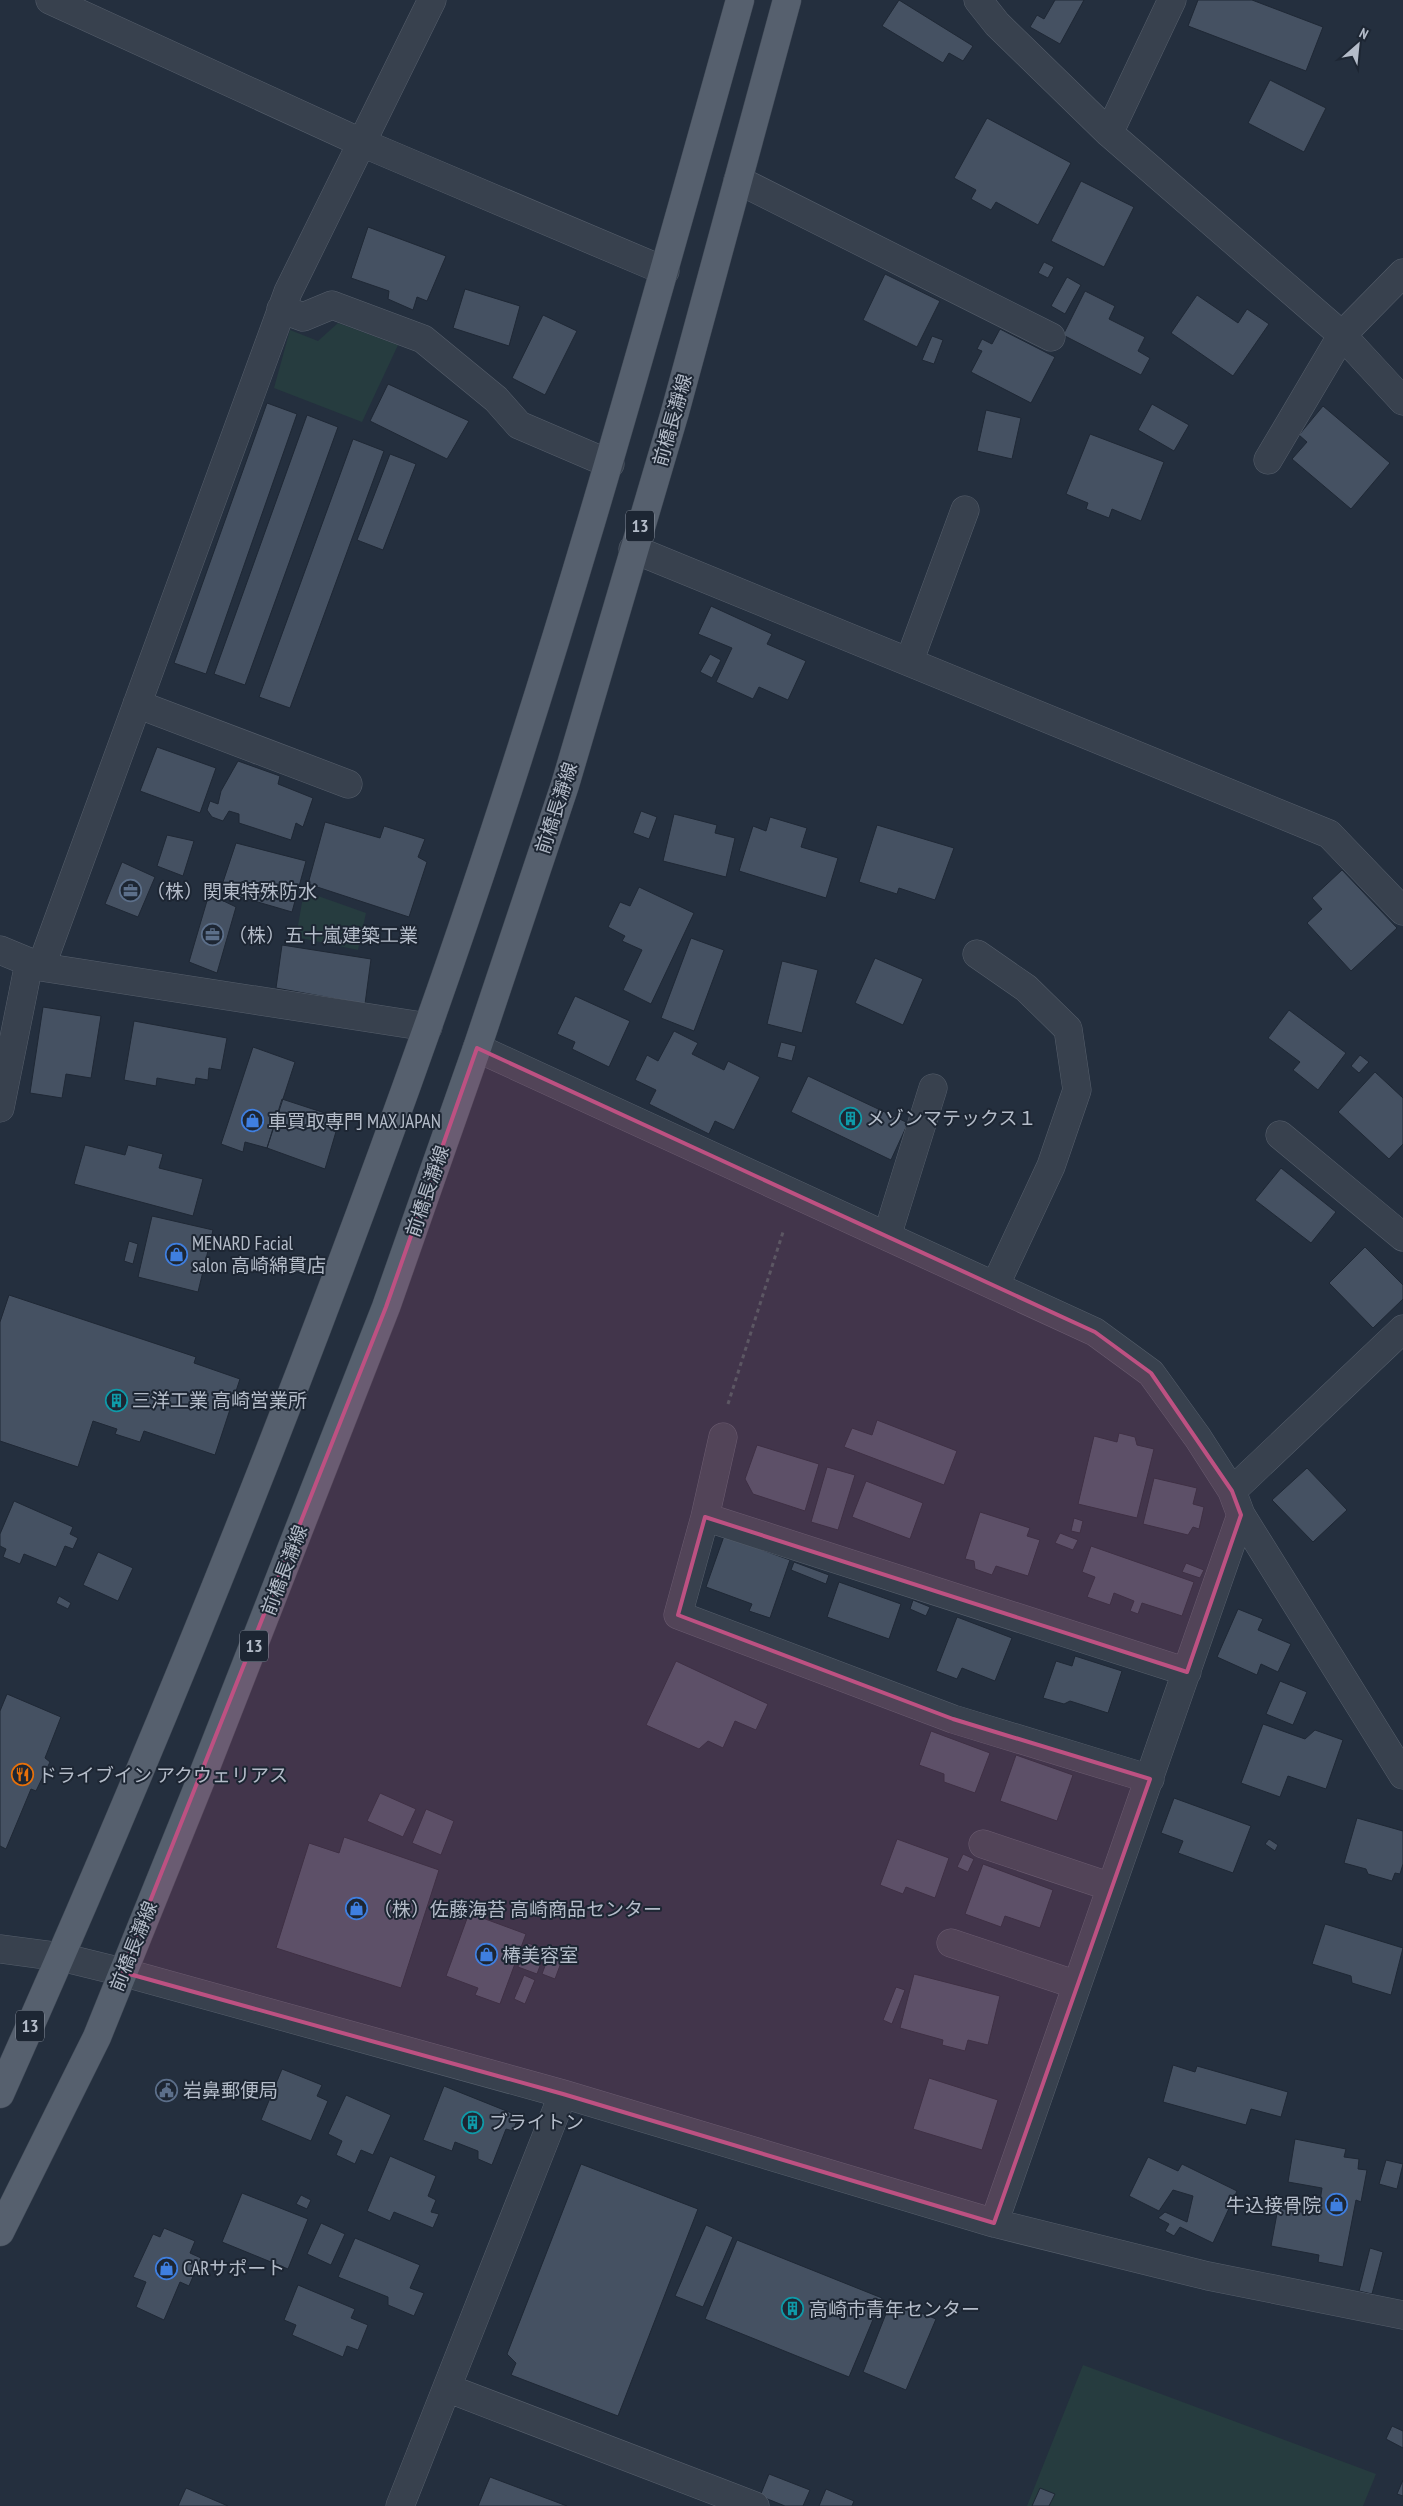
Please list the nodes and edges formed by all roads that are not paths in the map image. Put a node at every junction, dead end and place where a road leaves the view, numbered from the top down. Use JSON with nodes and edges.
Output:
{"nodes":[{"id":1,"x":50,"y":0,"type":"edge"},
{"id":2,"x":432,"y":0,"type":"edge"},
{"id":3,"x":740,"y":0,"type":"edge"},
{"id":4,"x":787,"y":0,"type":"edge"},
{"id":5,"x":978,"y":0,"type":"edge"},
{"id":6,"x":1172,"y":0,"type":"edge"},
{"id":7,"x":1109,"y":133,"type":"junction"},
{"id":8,"x":360,"y":142,"type":"junction"},
{"id":9,"x":738,"y":180,"type":"junction"},
{"id":10,"x":665,"y":271,"type":"junction"},
{"id":11,"x":1403,"y":273,"type":"edge"},
{"id":12,"x":281,"y":309,"type":"junction"},
{"id":13,"x":1342,"y":335,"type":"junction"},
{"id":14,"x":1052,"y":337,"type":"dead end"},
{"id":15,"x":1403,"y":401,"type":"edge"},
{"id":16,"x":1268,"y":460,"type":"dead end"},
{"id":17,"x":610,"y":464,"type":"junction"},
{"id":18,"x":965,"y":510,"type":"dead end"},
{"id":19,"x":633,"y":549,"type":"junction"},
{"id":20,"x":909,"y":662,"type":"junction"},
{"id":21,"x":137,"y":704,"type":"junction"},
{"id":22,"x":348,"y":784,"type":"dead end"},
{"id":23,"x":1403,"y":911,"type":"edge"},
{"id":24,"x":0,"y":950,"type":"edge"},
{"id":25,"x":977,"y":954,"type":"dead end"},
{"id":26,"x":35,"y":965,"type":"junction"},
{"id":27,"x":428,"y":1027,"type":"junction"},
{"id":28,"x":477,"y":1048,"type":"junction"},
{"id":29,"x":933,"y":1088,"type":"dead end"},
{"id":30,"x":0,"y":1108,"type":"edge"},
{"id":31,"x":1280,"y":1135,"type":"dead end"},
{"id":32,"x":886,"y":1236,"type":"junction"},
{"id":33,"x":1403,"y":1237,"type":"edge"},
{"id":34,"x":995,"y":1286,"type":"junction"},
{"id":35,"x":1403,"y":1329,"type":"edge"},
{"id":36,"x":722,"y":1437,"type":"road end"},
{"id":37,"x":1237,"y":1503,"type":"junction"},
{"id":38,"x":705,"y":1517,"type":"junction"},
{"id":39,"x":1187,"y":1672,"type":"junction"},
{"id":40,"x":1403,"y":1775,"type":"edge"},
{"id":41,"x":1150,"y":1779,"type":"junction"},
{"id":42,"x":983,"y":1844,"type":"dead end"},
{"id":43,"x":1112,"y":1887,"type":"junction"},
{"id":44,"x":951,"y":1943,"type":"dead end"},
{"id":45,"x":0,"y":1949,"type":"edge"},
{"id":46,"x":61,"y":1957,"type":"junction"},
{"id":47,"x":122,"y":1972,"type":"junction"},
{"id":48,"x":1077,"y":1984,"type":"junction"},
{"id":49,"x":0,"y":2094,"type":"edge"},
{"id":50,"x":562,"y":2094,"type":"junction"},
{"id":51,"x":994,"y":2224,"type":"junction"},
{"id":52,"x":0,"y":2232,"type":"edge"},
{"id":53,"x":1403,"y":2315,"type":"edge"},
{"id":54,"x":447,"y":2388,"type":"junction"},
{"id":55,"x":400,"y":2506,"type":"edge"},
{"id":56,"x":755,"y":2506,"type":"edge"}],
"edges":[{"from":1,"to":8,"type":"street"},
{"from":2,"to":8,"type":"street"},
{"from":3,"to":10,"type":"main road","number":"13"},
{"from":4,"to":9,"type":"main road","name":"前橋長瀞線","number":"13"},
{"from":5,"to":7,"type":"street"},
{"from":6,"to":7,"type":"street"},
{"from":7,"to":13,"type":"street"},
{"from":8,"to":10,"type":"street"},
{"from":8,"to":12,"type":"street"},
{"from":9,"to":14,"type":"street"},
{"from":9,"to":19,"type":"main road","name":"前橋長瀞線","number":"13"},
{"from":10,"to":17,"type":"main road","number":"13"},
{"from":11,"to":13,"type":"street"},
{"from":12,"to":17,"type":"street"},
{"from":12,"to":21,"type":"street"},
{"from":13,"to":15,"type":"street"},
{"from":13,"to":16,"type":"street"},
{"from":17,"to":27,"type":"main road","number":"13"},
{"from":18,"to":20,"type":"street"},
{"from":19,"to":20,"type":"street"},
{"from":19,"to":28,"type":"main road","name":"前橋長瀞線","number":"13"},
{"from":20,"to":23,"type":"street"},
{"from":21,"to":22,"type":"street"},
{"from":21,"to":26,"type":"street"},
{"from":24,"to":26,"type":"street"},
{"from":25,"to":34,"type":"street"},
{"from":26,"to":27,"type":"street"},
{"from":26,"to":30,"type":"street"},
{"from":27,"to":46,"type":"main road","number":"13"},
{"from":28,"to":32,"type":"street"},
{"from":28,"to":47,"type":"main road","name":"前橋長瀞線","number":"13"},
{"from":29,"to":32,"type":"street"},
{"from":31,"to":33,"type":"street"},
{"from":32,"to":34,"type":"street"},
{"from":34,"to":37,"type":"street"},
{"from":35,"to":37,"type":"street"},
{"from":36,"to":38,"type":"street"},
{"from":37,"to":39,"type":"street"},
{"from":37,"to":40,"type":"street"},
{"from":38,"to":39,"type":"street"},
{"from":38,"to":41,"type":"street"},
{"from":39,"to":41,"type":"street"},
{"from":41,"to":43,"type":"street"},
{"from":42,"to":43,"type":"street"},
{"from":43,"to":48,"type":"street"},
{"from":44,"to":48,"type":"street"},
{"from":45,"to":46,"type":"street"},
{"from":46,"to":47,"type":"street"},
{"from":46,"to":49,"type":"main road","number":"13"},
{"from":47,"to":50,"type":"street"},
{"from":47,"to":52,"type":"main road","name":"前橋長瀞線","number":"13"},
{"from":48,"to":51,"type":"street"},
{"from":50,"to":51,"type":"street"},
{"from":50,"to":54,"type":"street"},
{"from":51,"to":53,"type":"street"},
{"from":54,"to":55,"type":"street"},
{"from":54,"to":56,"type":"street"}]}
